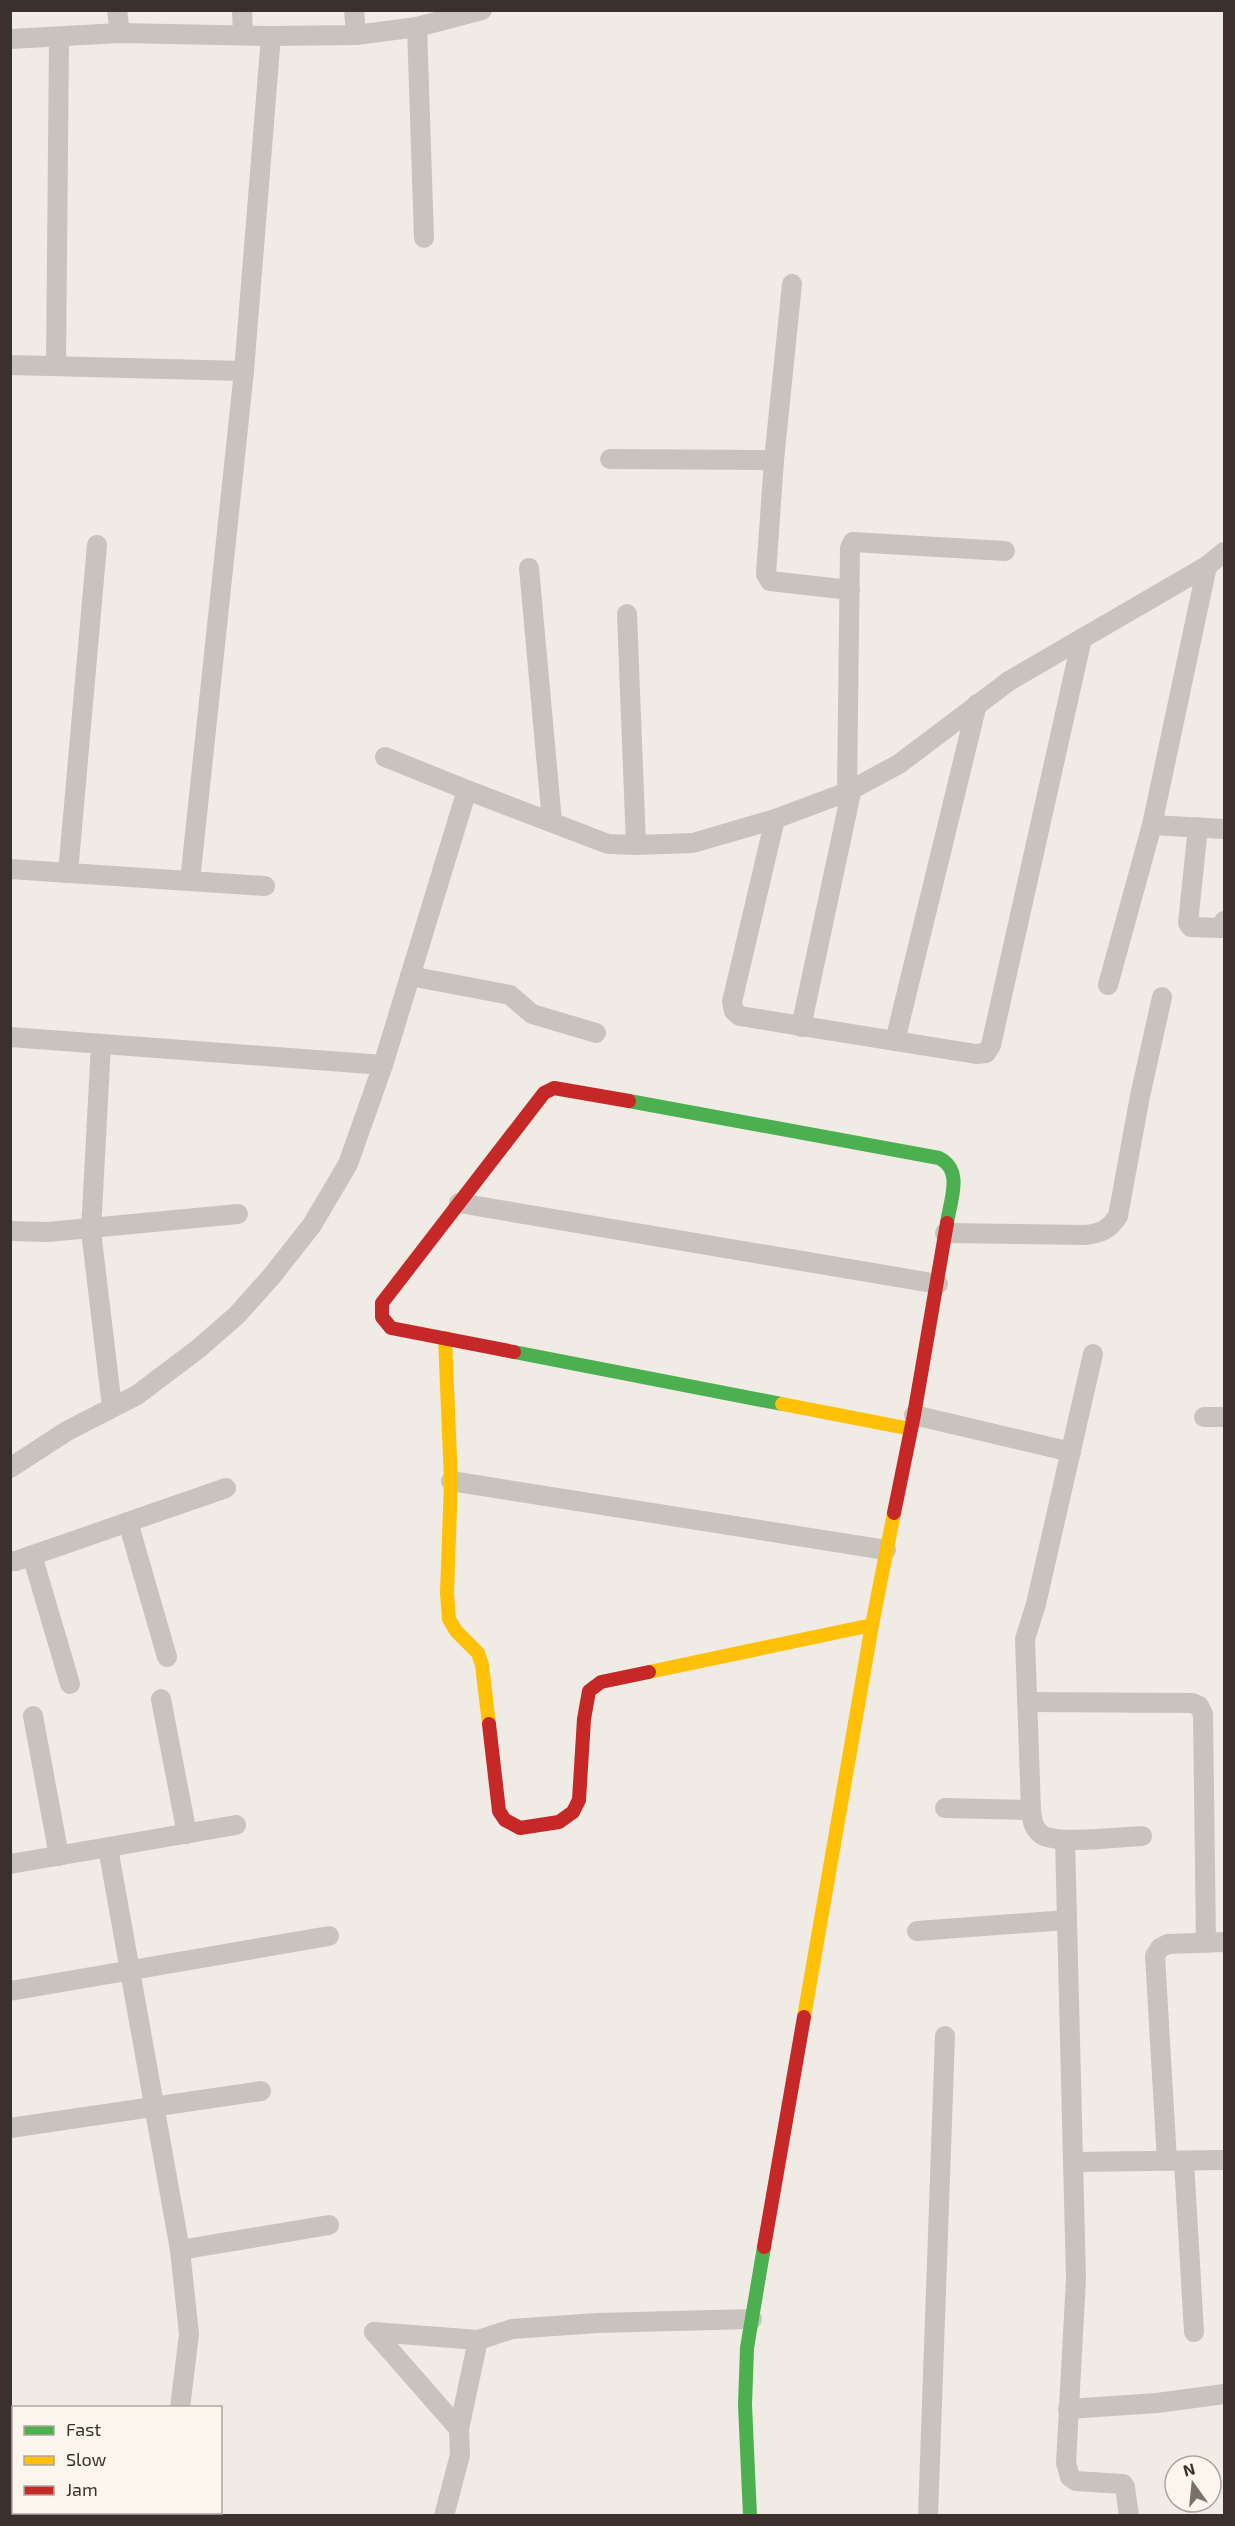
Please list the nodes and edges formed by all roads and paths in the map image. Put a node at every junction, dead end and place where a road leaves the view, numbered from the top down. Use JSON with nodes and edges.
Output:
{"nodes":[{"id":1,"x":117,"y":10,"type":"edge"},
{"id":2,"x":242,"y":10,"type":"edge"},
{"id":3,"x":354,"y":10,"type":"edge"},
{"id":4,"x":482,"y":10,"type":"edge"},
{"id":5,"x":460,"y":14,"type":"edge"},
{"id":6,"x":417,"y":27,"type":"junction"},
{"id":7,"x":120,"y":33,"type":"junction"},
{"id":8,"x":243,"y":35,"type":"junction"},
{"id":9,"x":356,"y":35,"type":"junction"},
{"id":10,"x":271,"y":36,"type":"junction"},
{"id":11,"x":60,"y":38,"type":"junction"},
{"id":12,"x":10,"y":39,"type":"edge"},
{"id":13,"x":424,"y":238,"type":"dead end"},
{"id":14,"x":792,"y":284,"type":"dead end"},
{"id":15,"x":10,"y":365,"type":"edge"},
{"id":16,"x":56,"y":366,"type":"junction"},
{"id":17,"x":244,"y":371,"type":"junction"},
{"id":18,"x":610,"y":459,"type":"dead end"},
{"id":19,"x":774,"y":460,"type":"junction"},
{"id":20,"x":97,"y":545,"type":"dead end"},
{"id":21,"x":1005,"y":551,"type":"dead end"},
{"id":22,"x":1224,"y":552,"type":"edge"},
{"id":23,"x":1207,"y":566,"type":"junction"},
{"id":24,"x":529,"y":568,"type":"dead end"},
{"id":25,"x":850,"y":590,"type":"junction"},
{"id":26,"x":627,"y":614,"type":"dead end"},
{"id":27,"x":1082,"y":639,"type":"junction"},
{"id":28,"x":978,"y":704,"type":"junction"},
{"id":29,"x":385,"y":757,"type":"dead end"},
{"id":30,"x":466,"y":790,"type":"junction"},
{"id":31,"x":849,"y":790,"type":"junction"},
{"id":32,"x":775,"y":819,"type":"junction"},
{"id":33,"x":552,"y":822,"type":"junction"},
{"id":34,"x":1152,"y":825,"type":"junction"},
{"id":35,"x":1198,"y":827,"type":"junction"},
{"id":36,"x":1224,"y":829,"type":"edge"},
{"id":37,"x":636,"y":845,"type":"junction"},
{"id":38,"x":10,"y":869,"type":"edge"},
{"id":39,"x":68,"y":873,"type":"junction"},
{"id":40,"x":190,"y":881,"type":"junction"},
{"id":41,"x":265,"y":886,"type":"dead end"},
{"id":42,"x":1224,"y":921,"type":"edge"},
{"id":43,"x":410,"y":976,"type":"junction"},
{"id":44,"x":1108,"y":985,"type":"dead end"},
{"id":45,"x":1162,"y":997,"type":"dead end"},
{"id":46,"x":801,"y":1027,"type":"junction"},
{"id":47,"x":596,"y":1033,"type":"dead end"},
{"id":48,"x":10,"y":1037,"type":"edge"},
{"id":49,"x":895,"y":1041,"type":"junction"},
{"id":50,"x":101,"y":1044,"type":"junction"},
{"id":51,"x":383,"y":1065,"type":"junction"},
{"id":52,"x":459,"y":1203,"type":"junction"},
{"id":53,"x":238,"y":1214,"type":"dead end"},
{"id":54,"x":91,"y":1227,"type":"junction"},
{"id":55,"x":10,"y":1231,"type":"edge"},
{"id":56,"x":945,"y":1233,"type":"junction"},
{"id":57,"x":938,"y":1284,"type":"junction"},
{"id":58,"x":445,"y":1338,"type":"junction"},
{"id":59,"x":1093,"y":1354,"type":"dead end"},
{"id":60,"x":112,"y":1407,"type":"junction"},
{"id":61,"x":1204,"y":1417,"type":"dead end"},
{"id":62,"x":1224,"y":1418,"type":"edge"},
{"id":63,"x":912,"y":1422,"type":"junction"},
{"id":64,"x":1071,"y":1452,"type":"junction"},
{"id":65,"x":10,"y":1468,"type":"edge"},
{"id":66,"x":451,"y":1482,"type":"junction"},
{"id":67,"x":226,"y":1488,"type":"dead end"},
{"id":68,"x":128,"y":1522,"type":"junction"},
{"id":69,"x":886,"y":1550,"type":"junction"},
{"id":70,"x":32,"y":1555,"type":"junction"},
{"id":71,"x":10,"y":1561,"type":"edge"},
{"id":72,"x":872,"y":1625,"type":"junction"},
{"id":73,"x":167,"y":1657,"type":"dead end"},
{"id":74,"x":70,"y":1684,"type":"dead end"},
{"id":75,"x":161,"y":1699,"type":"dead end"},
{"id":76,"x":1027,"y":1702,"type":"junction"},
{"id":77,"x":33,"y":1716,"type":"dead end"},
{"id":78,"x":945,"y":1808,"type":"dead end"},
{"id":79,"x":1031,"y":1810,"type":"junction"},
{"id":80,"x":236,"y":1825,"type":"dead end"},
{"id":81,"x":187,"y":1834,"type":"junction"},
{"id":82,"x":1142,"y":1836,"type":"dead end"},
{"id":83,"x":1065,"y":1840,"type":"junction"},
{"id":84,"x":108,"y":1848,"type":"junction"},
{"id":85,"x":59,"y":1856,"type":"junction"},
{"id":86,"x":10,"y":1864,"type":"edge"},
{"id":87,"x":1067,"y":1920,"type":"junction"},
{"id":88,"x":916,"y":1931,"type":"dead end"},
{"id":89,"x":329,"y":1936,"type":"dead end"},
{"id":90,"x":1215,"y":1943,"type":"edge"},
{"id":91,"x":130,"y":1971,"type":"junction"},
{"id":92,"x":10,"y":1991,"type":"edge"},
{"id":93,"x":945,"y":2036,"type":"dead end"},
{"id":94,"x":261,"y":2091,"type":"dead end"},
{"id":95,"x":154,"y":2107,"type":"junction"},
{"id":96,"x":10,"y":2128,"type":"edge"},
{"id":97,"x":1224,"y":2160,"type":"edge"},
{"id":98,"x":1176,"y":2161,"type":"junction"},
{"id":99,"x":1074,"y":2162,"type":"junction"},
{"id":100,"x":329,"y":2224,"type":"dead end"},
{"id":101,"x":180,"y":2250,"type":"junction"},
{"id":102,"x":752,"y":2319,"type":"junction"},
{"id":103,"x":1194,"y":2332,"type":"dead end"},
{"id":104,"x":478,"y":2340,"type":"junction"},
{"id":105,"x":1224,"y":2394,"type":"edge"},
{"id":106,"x":180,"y":2406,"type":"edge"},
{"id":107,"x":1068,"y":2409,"type":"junction"},
{"id":108,"x":459,"y":2429,"type":"junction"},
{"id":109,"x":444,"y":2516,"type":"edge"},
{"id":110,"x":750,"y":2516,"type":"edge"},
{"id":111,"x":928,"y":2516,"type":"edge"},
{"id":112,"x":1129,"y":2516,"type":"edge"}],
"edges":[{"from":1,"to":7,"type":"street"},
{"from":2,"to":8,"type":"street"},
{"from":3,"to":9,"type":"street"},
{"from":4,"to":5,"type":"street"},
{"from":5,"to":6,"type":"street"},
{"from":6,"to":9,"type":"street"},
{"from":6,"to":13,"type":"street"},
{"from":7,"to":8,"type":"street"},
{"from":7,"to":11,"type":"street"},
{"from":8,"to":10,"type":"street"},
{"from":9,"to":10,"type":"street"},
{"from":10,"to":17,"type":"street"},
{"from":11,"to":12,"type":"street"},
{"from":11,"to":16,"type":"street"},
{"from":14,"to":19,"type":"street"},
{"from":15,"to":16,"type":"street"},
{"from":16,"to":17,"type":"street"},
{"from":17,"to":40,"type":"street"},
{"from":18,"to":19,"type":"street"},
{"from":19,"to":25,"type":"street"},
{"from":20,"to":39,"type":"street"},
{"from":21,"to":25,"type":"street"},
{"from":22,"to":23,"type":"street"},
{"from":23,"to":27,"type":"street"},
{"from":23,"to":34,"type":"street"},
{"from":24,"to":33,"type":"street"},
{"from":25,"to":31,"type":"street"},
{"from":26,"to":37,"type":"street"},
{"from":27,"to":28,"type":"street"},
{"from":27,"to":49,"type":"street"},
{"from":28,"to":31,"type":"street"},
{"from":28,"to":49,"type":"street"},
{"from":29,"to":30,"type":"street"},
{"from":30,"to":33,"type":"street"},
{"from":30,"to":43,"type":"street"},
{"from":31,"to":32,"type":"street"},
{"from":31,"to":46,"type":"street"},
{"from":32,"to":37,"type":"street"},
{"from":32,"to":46,"type":"street"},
{"from":33,"to":37,"type":"street"},
{"from":34,"to":35,"type":"street"},
{"from":34,"to":44,"type":"street"},
{"from":35,"to":36,"type":"street"},
{"from":35,"to":42,"type":"street"},
{"from":38,"to":39,"type":"street"},
{"from":39,"to":40,"type":"street"},
{"from":40,"to":41,"type":"street"},
{"from":43,"to":47,"type":"street"},
{"from":43,"to":51,"type":"street"},
{"from":45,"to":56,"type":"street"},
{"from":46,"to":49,"type":"street"},
{"from":48,"to":50,"type":"street"},
{"from":50,"to":51,"type":"street"},
{"from":50,"to":54,"type":"street"},
{"from":51,"to":60,"type":"street"},
{"from":52,"to":56,"type":"street"},
{"from":52,"to":57,"type":"street"},
{"from":52,"to":58,"type":"street"},
{"from":53,"to":54,"type":"street"},
{"from":54,"to":55,"type":"street"},
{"from":54,"to":60,"type":"street"},
{"from":56,"to":57,"type":"street"},
{"from":57,"to":63,"type":"street"},
{"from":58,"to":63,"type":"street"},
{"from":58,"to":66,"type":"street"},
{"from":59,"to":64,"type":"street"},
{"from":60,"to":65,"type":"street"},
{"from":61,"to":62,"type":"street"},
{"from":63,"to":64,"type":"street"},
{"from":63,"to":69,"type":"street"},
{"from":64,"to":76,"type":"street"},
{"from":66,"to":69,"type":"street"},
{"from":66,"to":72,"type":"street"},
{"from":67,"to":68,"type":"street"},
{"from":68,"to":70,"type":"street"},
{"from":68,"to":73,"type":"street"},
{"from":69,"to":72,"type":"street"},
{"from":70,"to":71,"type":"street"},
{"from":70,"to":74,"type":"street"},
{"from":72,"to":102,"type":"street"},
{"from":75,"to":81,"type":"street"},
{"from":76,"to":79,"type":"street"},
{"from":76,"to":90,"type":"street"},
{"from":77,"to":85,"type":"street"},
{"from":78,"to":79,"type":"street"},
{"from":79,"to":83,"type":"street"},
{"from":80,"to":81,"type":"street"},
{"from":81,"to":84,"type":"street"},
{"from":82,"to":83,"type":"street"},
{"from":83,"to":87,"type":"street"},
{"from":84,"to":85,"type":"street"},
{"from":84,"to":91,"type":"street"},
{"from":85,"to":86,"type":"street"},
{"from":87,"to":88,"type":"street"},
{"from":87,"to":99,"type":"street"},
{"from":89,"to":91,"type":"street"},
{"from":90,"to":98,"type":"street"},
{"from":91,"to":92,"type":"street"},
{"from":91,"to":95,"type":"street"},
{"from":93,"to":111,"type":"street"},
{"from":94,"to":95,"type":"street"},
{"from":95,"to":96,"type":"street"},
{"from":95,"to":101,"type":"street"},
{"from":97,"to":98,"type":"street"},
{"from":98,"to":99,"type":"street"},
{"from":98,"to":103,"type":"street"},
{"from":99,"to":107,"type":"street"},
{"from":100,"to":101,"type":"street"},
{"from":101,"to":106,"type":"street"},
{"from":102,"to":104,"type":"street"},
{"from":102,"to":110,"type":"street"},
{"from":104,"to":108,"type":"street"},
{"from":104,"to":108,"type":"street"},
{"from":105,"to":107,"type":"street"},
{"from":107,"to":112,"type":"street"},
{"from":108,"to":109,"type":"street"}]}
